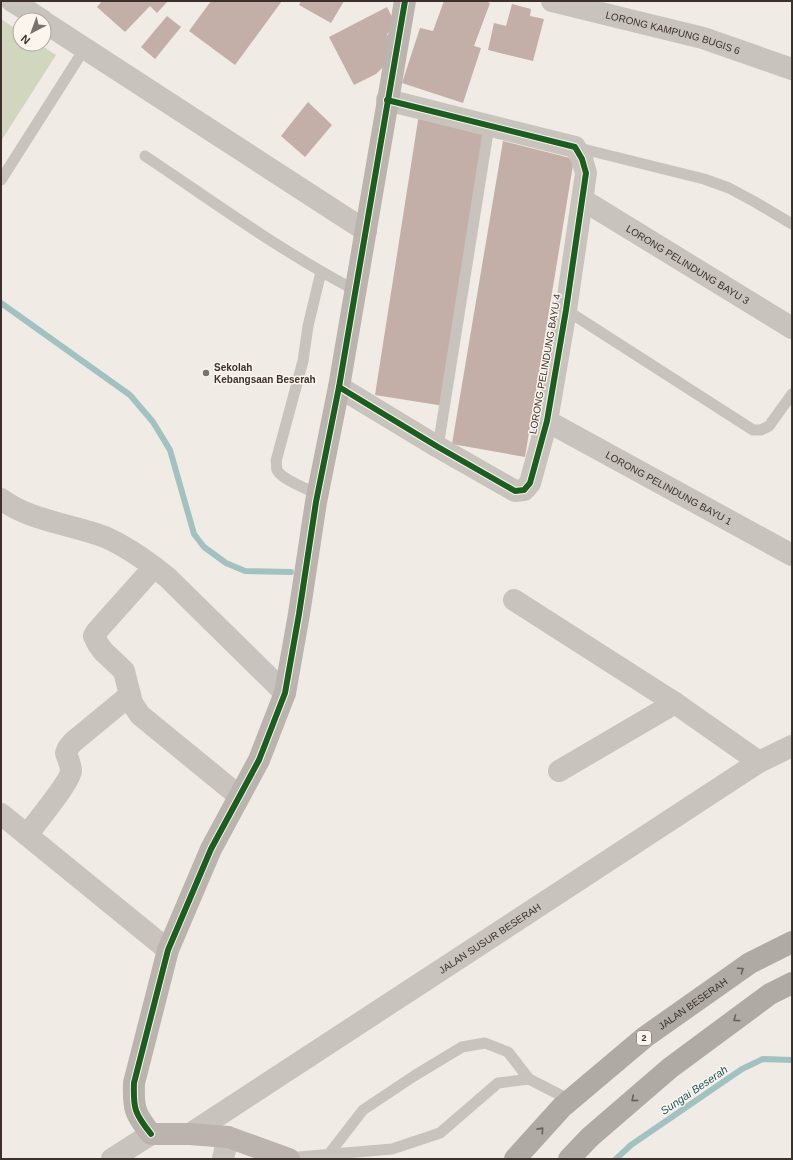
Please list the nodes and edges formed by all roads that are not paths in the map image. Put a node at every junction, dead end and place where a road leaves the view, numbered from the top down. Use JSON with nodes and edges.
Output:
{"nodes":[{"id":1,"x":12,"y":1,"type":"edge"},
{"id":2,"x":405,"y":1,"type":"edge"},
{"id":3,"x":552,"y":1,"type":"edge"},
{"id":4,"x":29,"y":12,"type":"edge"},
{"id":5,"x":52,"y":27,"type":"edge"},
{"id":6,"x":85,"y":48,"type":"junction"},
{"id":7,"x":792,"y":69,"type":"edge"},
{"id":8,"x":387,"y":100,"type":"junction"},
{"id":9,"x":489,"y":126,"type":"junction"},
{"id":10,"x":575,"y":147,"type":"junction"},
{"id":11,"x":145,"y":156,"type":"dead end"},
{"id":12,"x":1,"y":180,"type":"edge"},
{"id":13,"x":583,"y":200,"type":"junction"},
{"id":14,"x":792,"y":224,"type":"edge"},
{"id":15,"x":366,"y":231,"type":"junction"},
{"id":16,"x":321,"y":272,"type":"junction"},
{"id":17,"x":355,"y":290,"type":"junction"},
{"id":18,"x":566,"y":310,"type":"junction"},
{"id":19,"x":792,"y":328,"type":"edge"},
{"id":20,"x":339,"y":387,"type":"junction"},
{"id":21,"x":792,"y":394,"type":"edge"},
{"id":22,"x":547,"y":420,"type":"junction"},
{"id":23,"x":438,"y":448,"type":"junction"},
{"id":24,"x":317,"y":494,"type":"junction"},
{"id":25,"x":1,"y":498,"type":"edge"},
{"id":26,"x":792,"y":555,"type":"edge"},
{"id":27,"x":154,"y":567,"type":"junction"},
{"id":28,"x":514,"y":600,"type":"dead end"},
{"id":29,"x":285,"y":693,"type":"junction"},
{"id":30,"x":130,"y":695,"type":"junction"},
{"id":31,"x":675,"y":703,"type":"junction"},
{"id":32,"x":792,"y":746,"type":"edge"},
{"id":33,"x":759,"y":762,"type":"junction"},
{"id":34,"x":559,"y":771,"type":"dead end"},
{"id":35,"x":239,"y":796,"type":"junction"},
{"id":36,"x":1,"y":814,"type":"edge"},
{"id":37,"x":27,"y":836,"type":"junction"},
{"id":38,"x":792,"y":942,"type":"edge"},
{"id":39,"x":168,"y":950,"type":"junction"},
{"id":40,"x":790,"y":988,"type":"edge"},
{"id":41,"x":529,"y":1079,"type":"junction"},
{"id":42,"x":570,"y":1100,"type":"junction"},
{"id":43,"x":151,"y":1134,"type":"junction"},
{"id":44,"x":190,"y":1134,"type":"junction"},
{"id":45,"x":228,"y":1137,"type":"junction"},
{"id":46,"x":329,"y":1154,"type":"junction"},
{"id":47,"x":288,"y":1158,"type":"edge"},
{"id":48,"x":112,"y":1159,"type":"edge"},
{"id":49,"x":223,"y":1159,"type":"edge"},
{"id":50,"x":516,"y":1159,"type":"edge"},
{"id":51,"x":569,"y":1159,"type":"edge"}],
"edges":[{"from":1,"to":4,"type":"street"},
{"from":2,"to":8,"type":"street"},
{"from":3,"to":7,"type":"street","name":"LORONG KAMPUNG BUGIS 6"},
{"from":5,"to":6,"type":"street"},
{"from":6,"to":12,"type":"lane"},
{"from":6,"to":15,"type":"street"},
{"from":8,"to":9,"type":"street"},
{"from":8,"to":15,"type":"street"},
{"from":9,"to":10,"type":"street"},
{"from":9,"to":23,"type":"lane"},
{"from":10,"to":13,"type":"street","name":"LORONG PELINDUNG BAYU 4"},
{"from":10,"to":14,"type":"lane"},
{"from":11,"to":16,"type":"lane"},
{"from":13,"to":18,"type":"street","name":"LORONG PELINDUNG BAYU 4"},
{"from":13,"to":19,"type":"street","name":"LORONG PELINDUNG BAYU 3"},
{"from":15,"to":17,"type":"street"},
{"from":16,"to":17,"type":"lane"},
{"from":16,"to":24,"type":"lane"},
{"from":17,"to":20,"type":"street"},
{"from":18,"to":21,"type":"lane"},
{"from":18,"to":22,"type":"street","name":"LORONG PELINDUNG BAYU 4"},
{"from":20,"to":23,"type":"street","name":"LORONG PELINDUNG BAYU 4"},
{"from":20,"to":24,"type":"street"},
{"from":22,"to":23,"type":"street","name":"LORONG PELINDUNG BAYU 4"},
{"from":22,"to":26,"type":"street","name":"LORONG PELINDUNG BAYU 1"},
{"from":24,"to":29,"type":"street"},
{"from":25,"to":27,"type":"street"},
{"from":27,"to":29,"type":"street"},
{"from":27,"to":30,"type":"street"},
{"from":28,"to":31,"type":"street"},
{"from":29,"to":35,"type":"street"},
{"from":30,"to":35,"type":"street"},
{"from":30,"to":37,"type":"street"},
{"from":31,"to":33,"type":"street"},
{"from":31,"to":34,"type":"street"},
{"from":32,"to":33,"type":"street","name":"JALAN SUSUR BESERAH"},
{"from":33,"to":44,"type":"street","name":"JALAN SUSUR BESERAH"},
{"from":35,"to":39,"type":"street"},
{"from":36,"to":37,"type":"street"},
{"from":37,"to":39,"type":"street"},
{"from":42,"to":38,"type":"highway","name":"JALAN BESERAH","number":"2","one_way":true},
{"from":39,"to":43,"type":"street"},
{"from":40,"to":51,"type":"highway","one_way":true},
{"from":41,"to":42,"type":"lane"},
{"from":41,"to":46,"type":"lane"},
{"from":41,"to":46,"type":"lane"},
{"from":50,"to":42,"type":"highway","name":"JALAN BESERAH","number":"2","one_way":true},
{"from":43,"to":44,"type":"street"},
{"from":43,"to":48,"type":"street"},
{"from":44,"to":45,"type":"street"},
{"from":45,"to":47,"type":"street"},
{"from":45,"to":49,"type":"street"},
{"from":46,"to":47,"type":"lane"}]}
